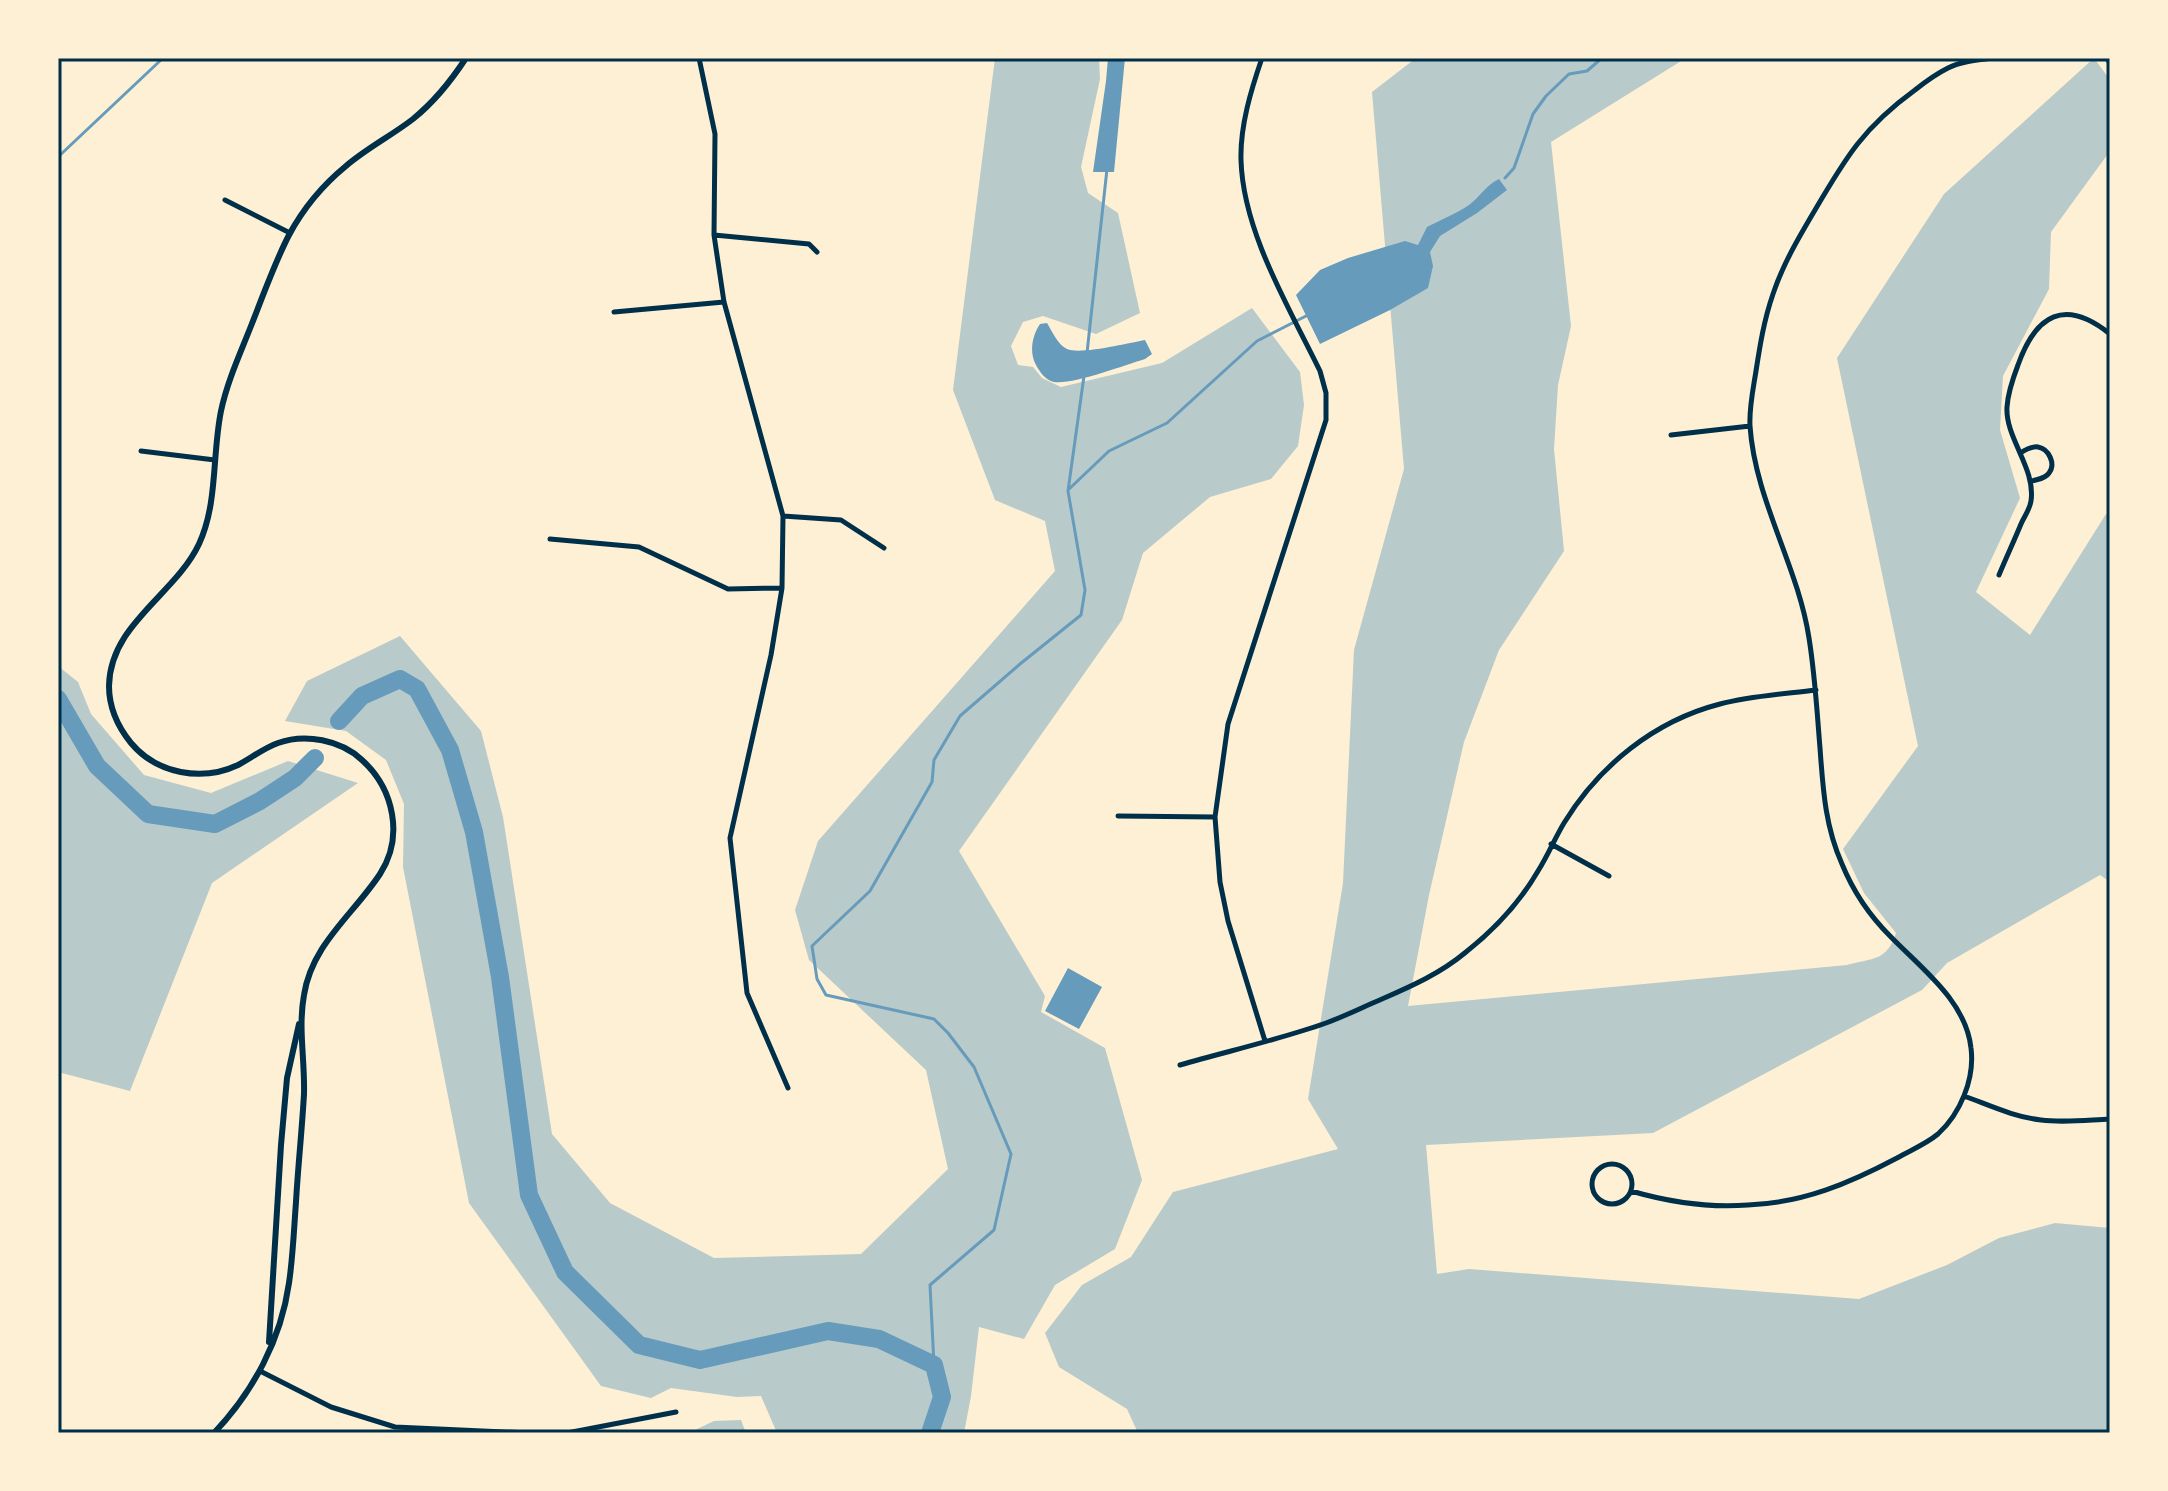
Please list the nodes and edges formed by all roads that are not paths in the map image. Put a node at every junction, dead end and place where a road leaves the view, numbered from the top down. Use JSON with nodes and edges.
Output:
{"nodes":[{"id":1,"x":466,"y":58,"type":"edge"},
{"id":2,"x":699,"y":58,"type":"edge"},
{"id":3,"x":1262,"y":58,"type":"edge"},
{"id":4,"x":1994,"y":58,"type":"edge"},
{"id":5,"x":225,"y":200,"type":"dead end"},
{"id":6,"x":290,"y":233,"type":"junction"},
{"id":7,"x":714,"y":235,"type":"junction"},
{"id":8,"x":817,"y":252,"type":"dead end"},
{"id":9,"x":724,"y":302,"type":"junction"},
{"id":10,"x":614,"y":312,"type":"dead end"},
{"id":11,"x":2110,"y":334,"type":"edge"},
{"id":12,"x":1750,"y":426,"type":"junction"},
{"id":13,"x":1671,"y":435,"type":"dead end"},
{"id":14,"x":141,"y":451,"type":"dead end"},
{"id":15,"x":2020,"y":453,"type":"junction"},
{"id":16,"x":215,"y":460,"type":"junction"},
{"id":17,"x":2032,"y":481,"type":"junction"},
{"id":18,"x":783,"y":516,"type":"junction"},
{"id":19,"x":550,"y":539,"type":"dead end"},
{"id":20,"x":884,"y":548,"type":"dead end"},
{"id":21,"x":1999,"y":575,"type":"dead end"},
{"id":22,"x":782,"y":588,"type":"junction"},
{"id":23,"x":1816,"y":690,"type":"junction"},
{"id":24,"x":1118,"y":816,"type":"dead end"},
{"id":25,"x":1215,"y":817,"type":"junction"},
{"id":26,"x":1551,"y":844,"type":"junction"},
{"id":27,"x":1609,"y":876,"type":"dead end"},
{"id":28,"x":301,"y":1018,"type":"junction"},
{"id":29,"x":1265,"y":1041,"type":"junction"},
{"id":30,"x":1180,"y":1065,"type":"dead end"},
{"id":31,"x":788,"y":1088,"type":"dead end"},
{"id":32,"x":1964,"y":1096,"type":"junction"},
{"id":33,"x":2110,"y":1119,"type":"edge"},
{"id":34,"x":1631,"y":1191,"type":"junction"},
{"id":35,"x":276,"y":1243,"type":"junction"},
{"id":36,"x":292,"y":1243,"type":"junction"},
{"id":37,"x":268,"y":1350,"type":"junction"},
{"id":38,"x":260,"y":1371,"type":"junction"},
{"id":39,"x":676,"y":1412,"type":"dead end"},
{"id":40,"x":214,"y":1433,"type":"edge"},
{"id":41,"x":528,"y":1433,"type":"edge"},
{"id":42,"x":567,"y":1433,"type":"edge"}],
"edges":[{"from":1,"to":6,"type":"street"},
{"from":2,"to":7,"type":"street"},
{"from":3,"to":25,"type":"street"},
{"from":4,"to":12,"type":"street"},
{"from":5,"to":6,"type":"street"},
{"from":6,"to":16,"type":"street"},
{"from":7,"to":8,"type":"street"},
{"from":7,"to":9,"type":"street"},
{"from":9,"to":10,"type":"street"},
{"from":9,"to":18,"type":"street"},
{"from":11,"to":15,"type":"street"},
{"from":12,"to":13,"type":"street"},
{"from":12,"to":23,"type":"street"},
{"from":14,"to":16,"type":"street"},
{"from":15,"to":17,"type":"street"},
{"from":15,"to":17,"type":"street"},
{"from":16,"to":28,"type":"street"},
{"from":17,"to":21,"type":"street"},
{"from":18,"to":20,"type":"street"},
{"from":18,"to":22,"type":"street"},
{"from":19,"to":22,"type":"street"},
{"from":22,"to":31,"type":"street"},
{"from":23,"to":26,"type":"street"},
{"from":23,"to":32,"type":"street"},
{"from":24,"to":25,"type":"street"},
{"from":25,"to":29,"type":"street"},
{"from":26,"to":27,"type":"street"},
{"from":26,"to":29,"type":"street"},
{"from":28,"to":35,"type":"street"},
{"from":28,"to":36,"type":"street"},
{"from":29,"to":30,"type":"street"},
{"from":32,"to":33,"type":"street"},
{"from":32,"to":34,"type":"street"},
{"from":34,"to":34,"type":"street"},
{"from":35,"to":36,"type":"street"},
{"from":35,"to":37,"type":"street"},
{"from":36,"to":37,"type":"street"},
{"from":37,"to":38,"type":"street"},
{"from":38,"to":40,"type":"street"},
{"from":38,"to":41,"type":"street"},
{"from":39,"to":42,"type":"street"}]}
